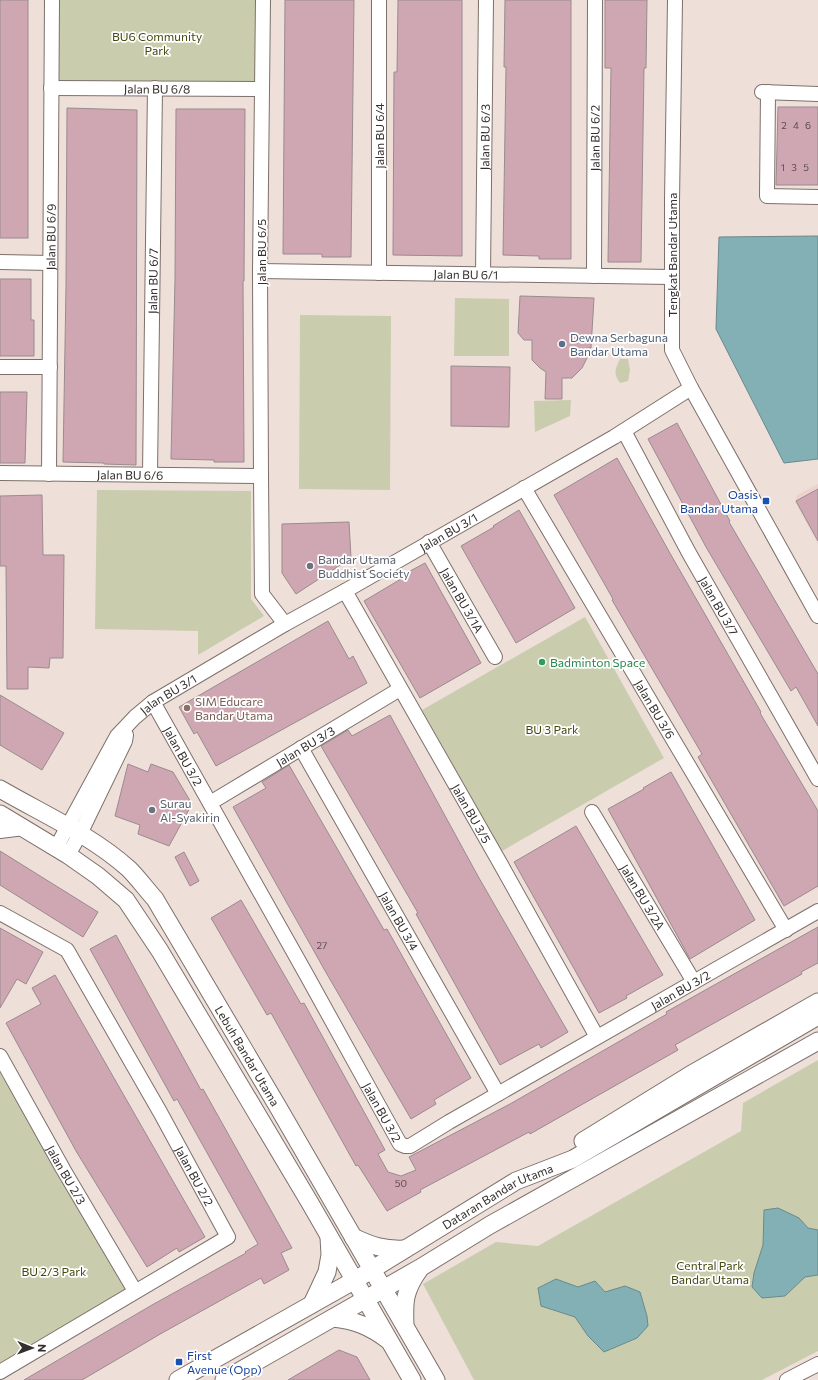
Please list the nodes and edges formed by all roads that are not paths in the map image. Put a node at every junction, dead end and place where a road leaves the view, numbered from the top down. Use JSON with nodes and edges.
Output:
{"nodes":[{"id":1,"x":52,"y":0,"type":"edge"},
{"id":2,"x":263,"y":0,"type":"edge"},
{"id":3,"x":379,"y":0,"type":"edge"},
{"id":4,"x":486,"y":0,"type":"edge"},
{"id":5,"x":595,"y":0,"type":"edge"},
{"id":6,"x":675,"y":0,"type":"edge"},
{"id":7,"x":51,"y":88,"type":"junction"},
{"id":8,"x":155,"y":88,"type":"junction"},
{"id":9,"x":262,"y":89,"type":"junction"},
{"id":10,"x":818,"y":94,"type":"edge"},
{"id":11,"x":818,"y":197,"type":"edge"},
{"id":12,"x":0,"y":262,"type":"edge"},
{"id":13,"x":50,"y":263,"type":"junction"},
{"id":14,"x":260,"y":271,"type":"junction"},
{"id":15,"x":379,"y":272,"type":"junction"},
{"id":16,"x":483,"y":274,"type":"junction"},
{"id":17,"x":594,"y":276,"type":"junction"},
{"id":18,"x":672,"y":277,"type":"junction"},
{"id":19,"x":50,"y":367,"type":"junction"},
{"id":20,"x":0,"y":368,"type":"edge"},
{"id":21,"x":691,"y":388,"type":"junction"},
{"id":22,"x":624,"y":431,"type":"junction"},
{"id":23,"x":0,"y":473,"type":"edge"},
{"id":24,"x":49,"y":474,"type":"junction"},
{"id":25,"x":150,"y":474,"type":"junction"},
{"id":26,"x":261,"y":476,"type":"junction"},
{"id":27,"x":524,"y":488,"type":"junction"},
{"id":28,"x":429,"y":542,"type":"junction"},
{"id":29,"x":345,"y":591,"type":"junction"},
{"id":30,"x":818,"y":616,"type":"edge"},
{"id":31,"x":285,"y":624,"type":"junction"},
{"id":32,"x":495,"y":657,"type":"dead end"},
{"id":33,"x":400,"y":689,"type":"junction"},
{"id":34,"x":153,"y":702,"type":"junction"},
{"id":35,"x":301,"y":748,"type":"junction"},
{"id":36,"x":818,"y":779,"type":"edge"},
{"id":37,"x":0,"y":789,"type":"edge"},
{"id":38,"x":210,"y":803,"type":"junction"},
{"id":39,"x":592,"y":812,"type":"dead end"},
{"id":40,"x":0,"y":814,"type":"edge"},
{"id":41,"x":24,"y":828,"type":"junction"},
{"id":42,"x":74,"y":830,"type":"junction"},
{"id":43,"x":0,"y":831,"type":"edge"},
{"id":44,"x":62,"y":851,"type":"junction"},
{"id":45,"x":818,"y":911,"type":"edge"},
{"id":46,"x":0,"y":913,"type":"edge"},
{"id":47,"x":786,"y":930,"type":"junction"},
{"id":48,"x":694,"y":982,"type":"junction"},
{"id":49,"x":818,"y":1002,"type":"edge"},
{"id":50,"x":818,"y":1016,"type":"edge"},
{"id":51,"x":597,"y":1038,"type":"junction"},
{"id":52,"x":818,"y":1041,"type":"edge"},
{"id":53,"x":0,"y":1056,"type":"edge"},
{"id":54,"x":498,"y":1094,"type":"junction"},
{"id":55,"x":516,"y":1181,"type":"junction"},
{"id":56,"x":328,"y":1235,"type":"junction"},
{"id":57,"x":353,"y":1237,"type":"junction"},
{"id":58,"x":405,"y":1249,"type":"junction"},
{"id":59,"x":420,"y":1268,"type":"junction"},
{"id":60,"x":372,"y":1270,"type":"junction"},
{"id":61,"x":355,"y":1280,"type":"junction"},
{"id":62,"x":383,"y":1289,"type":"junction"},
{"id":63,"x":135,"y":1291,"type":"junction"},
{"id":64,"x":366,"y":1299,"type":"junction"},
{"id":65,"x":312,"y":1304,"type":"junction"},
{"id":66,"x":333,"y":1318,"type":"junction"},
{"id":67,"x":405,"y":1326,"type":"junction"},
{"id":68,"x":392,"y":1343,"type":"junction"},
{"id":69,"x":818,"y":1364,"type":"edge"},
{"id":70,"x":0,"y":1372,"type":"edge"},
{"id":71,"x":178,"y":1380,"type":"edge"},
{"id":72,"x":224,"y":1380,"type":"edge"},
{"id":73,"x":412,"y":1380,"type":"edge"},
{"id":74,"x":436,"y":1380,"type":"edge"},
{"id":75,"x":787,"y":1380,"type":"edge"}],
"edges":[{"from":1,"to":7,"type":"street","name":"Jalan BU 6/9"},
{"from":2,"to":9,"type":"street","name":"Jalan BU 6/5"},
{"from":3,"to":15,"type":"street","name":"Jalan BU 6/4"},
{"from":4,"to":16,"type":"street","name":"Jalan BU 6/3"},
{"from":5,"to":17,"type":"street","name":"Jalan BU 6/2"},
{"from":6,"to":18,"type":"street","name":"Tengkat Bandar Utama"},
{"from":7,"to":8,"type":"street","name":"Jalan BU 6/8"},
{"from":7,"to":13,"type":"street","name":"Jalan BU 6/9"},
{"from":8,"to":9,"type":"street","name":"Jalan BU 6/8"},
{"from":8,"to":25,"type":"street","name":"Jalan BU 6/7"},
{"from":9,"to":14,"type":"street","name":"Jalan BU 6/5"},
{"from":10,"to":11,"type":"street"},
{"from":12,"to":13,"type":"street"},
{"from":13,"to":19,"type":"street","name":"Jalan BU 6/9"},
{"from":14,"to":15,"type":"street","name":"Jalan BU 6/1"},
{"from":14,"to":26,"type":"street","name":"Jalan BU 6/5"},
{"from":15,"to":16,"type":"street","name":"Jalan BU 6/1"},
{"from":16,"to":17,"type":"street","name":"Jalan BU 6/1"},
{"from":17,"to":18,"type":"street","name":"Jalan BU 6/1"},
{"from":18,"to":21,"type":"street","name":"Tengkat Bandar Utama"},
{"from":19,"to":20,"type":"street"},
{"from":19,"to":24,"type":"street","name":"Jalan BU 6/9"},
{"from":21,"to":22,"type":"street","name":"Jalan BU 3/1"},
{"from":21,"to":30,"type":"street","name":"Tengkat Bandar Utama"},
{"from":22,"to":27,"type":"street","name":"Jalan BU 3/1"},
{"from":22,"to":36,"type":"street","name":"Jalan BU 3/7"},
{"from":23,"to":24,"type":"street","name":"Jalan BU 6/6"},
{"from":24,"to":25,"type":"street","name":"Jalan BU 6/6"},
{"from":25,"to":26,"type":"street","name":"Jalan BU 6/6"},
{"from":26,"to":31,"type":"street","name":"Jalan BU 6/5"},
{"from":27,"to":28,"type":"street","name":"Jalan BU 3/1"},
{"from":27,"to":47,"type":"street","name":"Jalan BU 3/6"},
{"from":28,"to":29,"type":"street","name":"Jalan BU 3/1"},
{"from":28,"to":32,"type":"street","name":"Jalan BU 3/1A"},
{"from":29,"to":31,"type":"street","name":"Jalan BU 3/1"},
{"from":29,"to":33,"type":"street","name":"Jalan BU 3/5"},
{"from":31,"to":34,"type":"street","name":"Jalan BU 3/1"},
{"from":33,"to":35,"type":"street","name":"Jalan BU 3/3"},
{"from":33,"to":51,"type":"street","name":"Jalan BU 3/5"},
{"from":34,"to":38,"type":"street","name":"Jalan BU 3/2"},
{"from":34,"to":42,"type":"street","name":"Jalan BU 3/1"},
{"from":35,"to":38,"type":"street","name":"Jalan BU 3/3"},
{"from":35,"to":54,"type":"street","name":"Jalan BU 3/4"},
{"from":37,"to":42,"type":"main road","name":"Lebuh Bandar Utama"},
{"from":38,"to":54,"type":"street","name":"Jalan BU 3/2"},
{"from":39,"to":48,"type":"street","name":"Jalan BU 3/2A"},
{"from":40,"to":41,"type":"main road","name":"Lebuh Bandar Utama"},
{"from":41,"to":43,"type":"street"},
{"from":41,"to":44,"type":"main road","name":"Lebuh Bandar Utama"},
{"from":42,"to":44,"type":"street","name":"Jalan BU 3/1"},
{"from":42,"to":57,"type":"main road","name":"Lebuh Bandar Utama"},
{"from":44,"to":56,"type":"main road","name":"Lebuh Bandar Utama"},
{"from":45,"to":47,"type":"street","name":"Jalan BU 3/2"},
{"from":46,"to":63,"type":"street","name":"Jalan BU 2/2"},
{"from":47,"to":48,"type":"street","name":"Jalan BU 3/2"},
{"from":48,"to":51,"type":"street","name":"Jalan BU 3/2"},
{"from":49,"to":55,"type":"main road"},
{"from":50,"to":55,"type":"main road","name":"Dataran Bandar Utama"},
{"from":51,"to":54,"type":"street","name":"Jalan BU 3/2"},
{"from":52,"to":59,"type":"main road","name":"Dataran Bandar Utama"},
{"from":53,"to":63,"type":"street","name":"Jalan BU 2/3"},
{"from":55,"to":58,"type":"main road","name":"Dataran Bandar Utama"},
{"from":56,"to":61,"type":"main road","name":"Lebuh Bandar Utama"},
{"from":56,"to":65,"type":"main road"},
{"from":57,"to":58,"type":"main road"},
{"from":57,"to":60,"type":"main road","name":"Lebuh Bandar Utama"},
{"from":58,"to":60,"type":"main road","name":"Dataran Bandar Utama"},
{"from":59,"to":62,"type":"main road","name":"Dataran Bandar Utama"},
{"from":59,"to":67,"type":"main road"},
{"from":60,"to":61,"type":"main road","name":"Dataran Bandar Utama"},
{"from":60,"to":62,"type":"main road","name":"Lebuh Bandar Utama"},
{"from":61,"to":64,"type":"main road","name":"Lebuh Bandar Utama"},
{"from":61,"to":65,"type":"main road","name":"Dataran Bandar Utama"},
{"from":62,"to":64,"type":"main road","name":"Dataran Bandar Utama"},
{"from":62,"to":67,"type":"main road","name":"Lebuh Bandar Utama"},
{"from":63,"to":70,"type":"street","name":"Jalan BU 2/2"},
{"from":64,"to":66,"type":"main road","name":"Dataran Bandar Utama"},
{"from":64,"to":68,"type":"main road","name":"Lebuh Bandar Utama"},
{"from":65,"to":71,"type":"main road","name":"Dataran Bandar Utama"},
{"from":66,"to":68,"type":"main road"},
{"from":66,"to":72,"type":"main road","name":"Dataran Bandar Utama"},
{"from":67,"to":74,"type":"main road","name":"Lebuh Bandar Utama"},
{"from":68,"to":73,"type":"main road"},
{"from":69,"to":75,"type":"street"}]}
